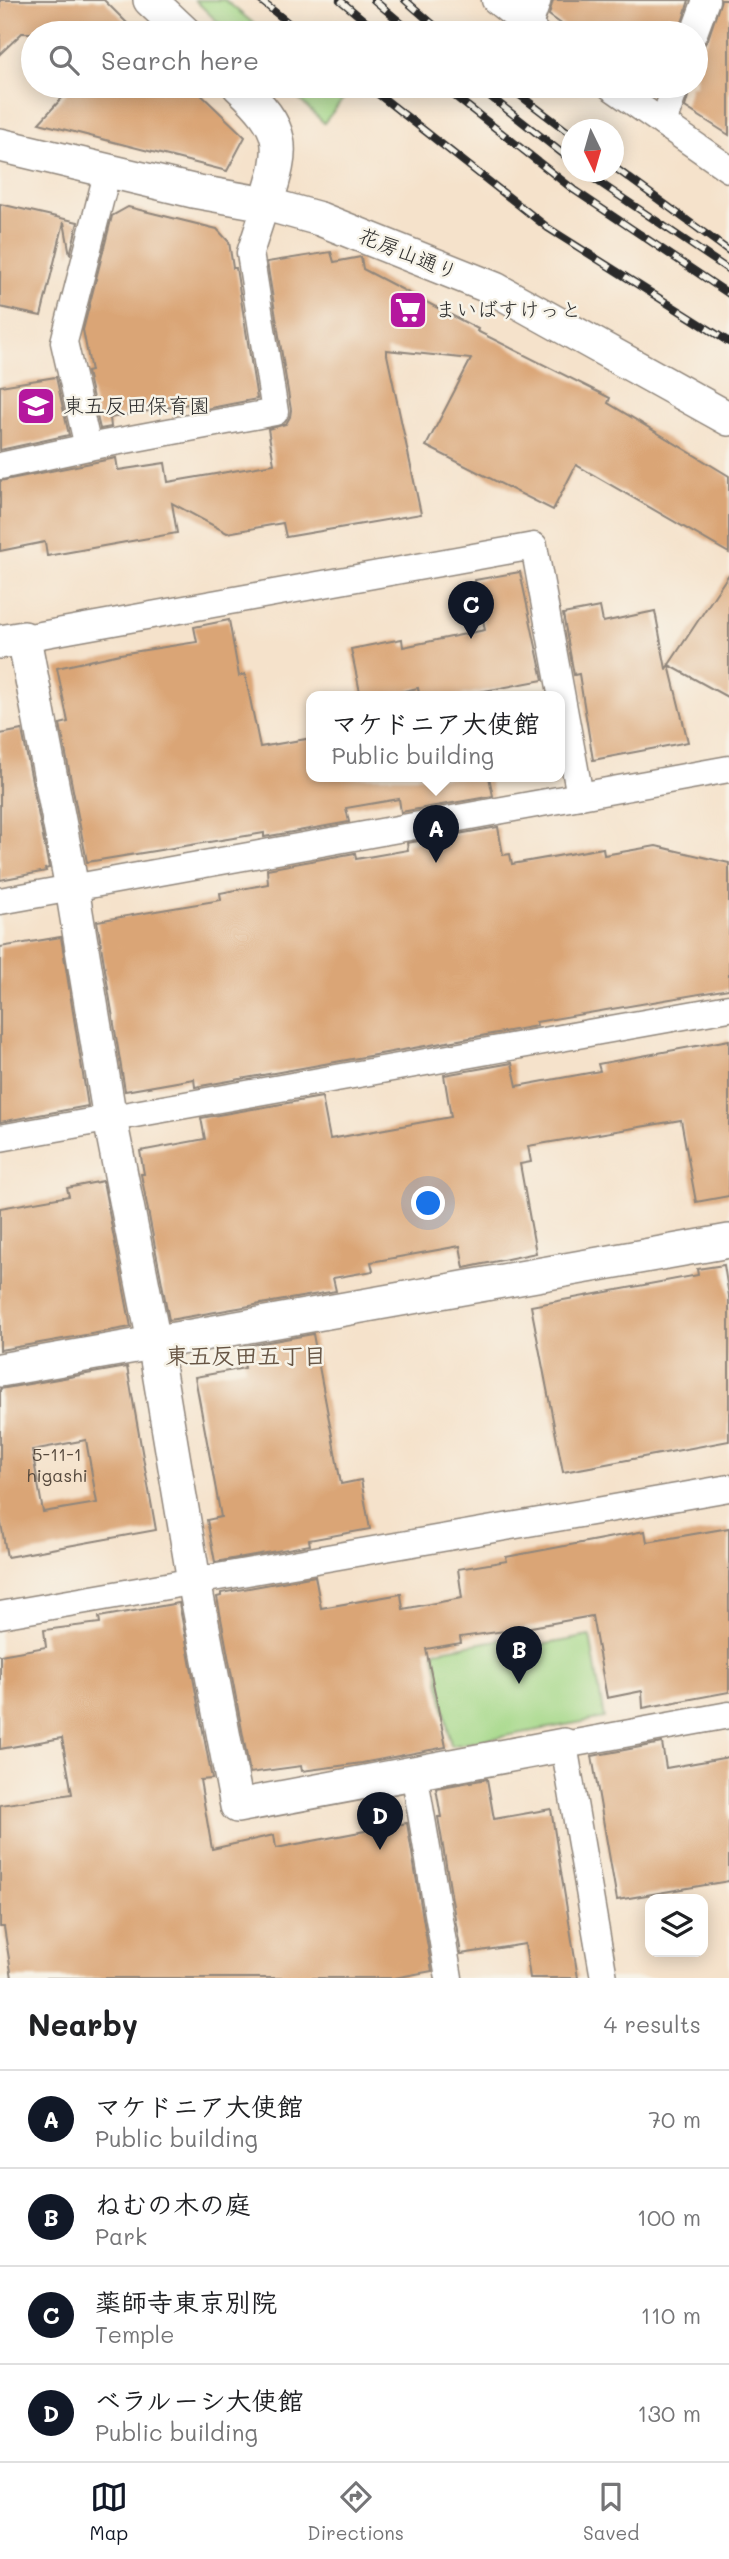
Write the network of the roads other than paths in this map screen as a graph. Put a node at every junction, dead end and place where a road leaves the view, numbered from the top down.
1 (150, 0) edge
2 (495, 0) edge
3 (706, 0) edge
4 (531, 20) edge
5 (172, 21) edge
6 (699, 21) edge
7 (252, 98) edge
8 (628, 98) edge
9 (672, 98) edge
10 (663, 122) junction
11 (0, 145) edge
12 (729, 169) edge
13 (108, 170) junction
14 (266, 204) junction
15 (729, 419) edge
16 (88, 447) junction
17 (0, 466) edge
18 (12, 640) edge
19 (561, 691) edge
20 (565, 714) edge
21 (729, 769) edge
22 (580, 796) junction
23 (72, 888) junction
24 (0, 901) edge
25 (729, 1008) edge
26 (110, 1119) junction
27 (0, 1138) edge
28 (729, 1241) edge
29 (154, 1342) junction
30 (0, 1370) edge
31 (729, 1488) edge
32 (194, 1581) junction
33 (0, 1615) edge
34 (729, 1715) edge
35 (564, 1745) junction
36 (414, 1772) junction
37 (449, 1978) edge
38 (604, 1978) edge

1 - 5 street
2 - 4 street
3 - 6 street
7 - 14 street
8 - 10 street
9 - 10 street
10 - 12 street
11 - 13 street, 花房山通り
13 - 14 street, 花房山通り
13 - 16 street
14 - 15 street, 花房山通り
14 - 16 street
16 - 17 street
18 - 19 street
18 - 23 street
20 - 22 street
21 - 22 street
22 - 23 street
23 - 24 street
23 - 26 street
25 - 26 street
26 - 27 street
26 - 29 street
28 - 29 street
29 - 30 street
29 - 32 street
31 - 32 street
32 - 33 street
32 - 36 street
34 - 35 street
35 - 36 street
35 - 38 street
36 - 37 street

